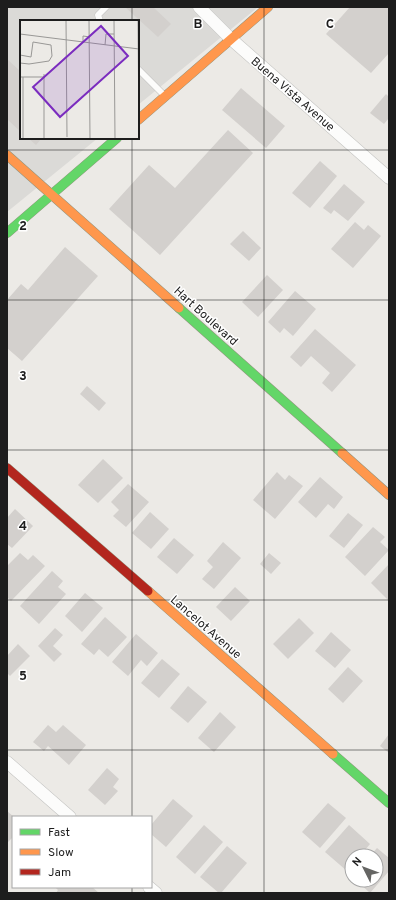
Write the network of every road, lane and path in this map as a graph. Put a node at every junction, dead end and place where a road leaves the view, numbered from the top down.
1 (106, 7) edge
2 (199, 7) edge
3 (268, 7) edge
4 (100, 20) edge
5 (231, 39) junction
6 (139, 70) edge
7 (165, 96) junction
8 (139, 119) edge
9 (117, 139) edge
10 (7, 155) edge
11 (389, 178) edge
12 (51, 195) junction
13 (7, 233) edge
14 (7, 468) edge
15 (389, 495) edge
16 (7, 762) edge
17 (389, 803) edge
18 (69, 816) edge

1 - 4 lane
2 - 5 street, Buena Vista Avenue
3 - 5 street
5 - 7 street
5 - 11 street, Buena Vista Avenue
6 - 7 lane
7 - 8 street
9 - 12 street
10 - 12 street, Hart Boulevard
12 - 13 street
12 - 15 street, Hart Boulevard
14 - 17 street, Lancelot Avenue
16 - 18 street

